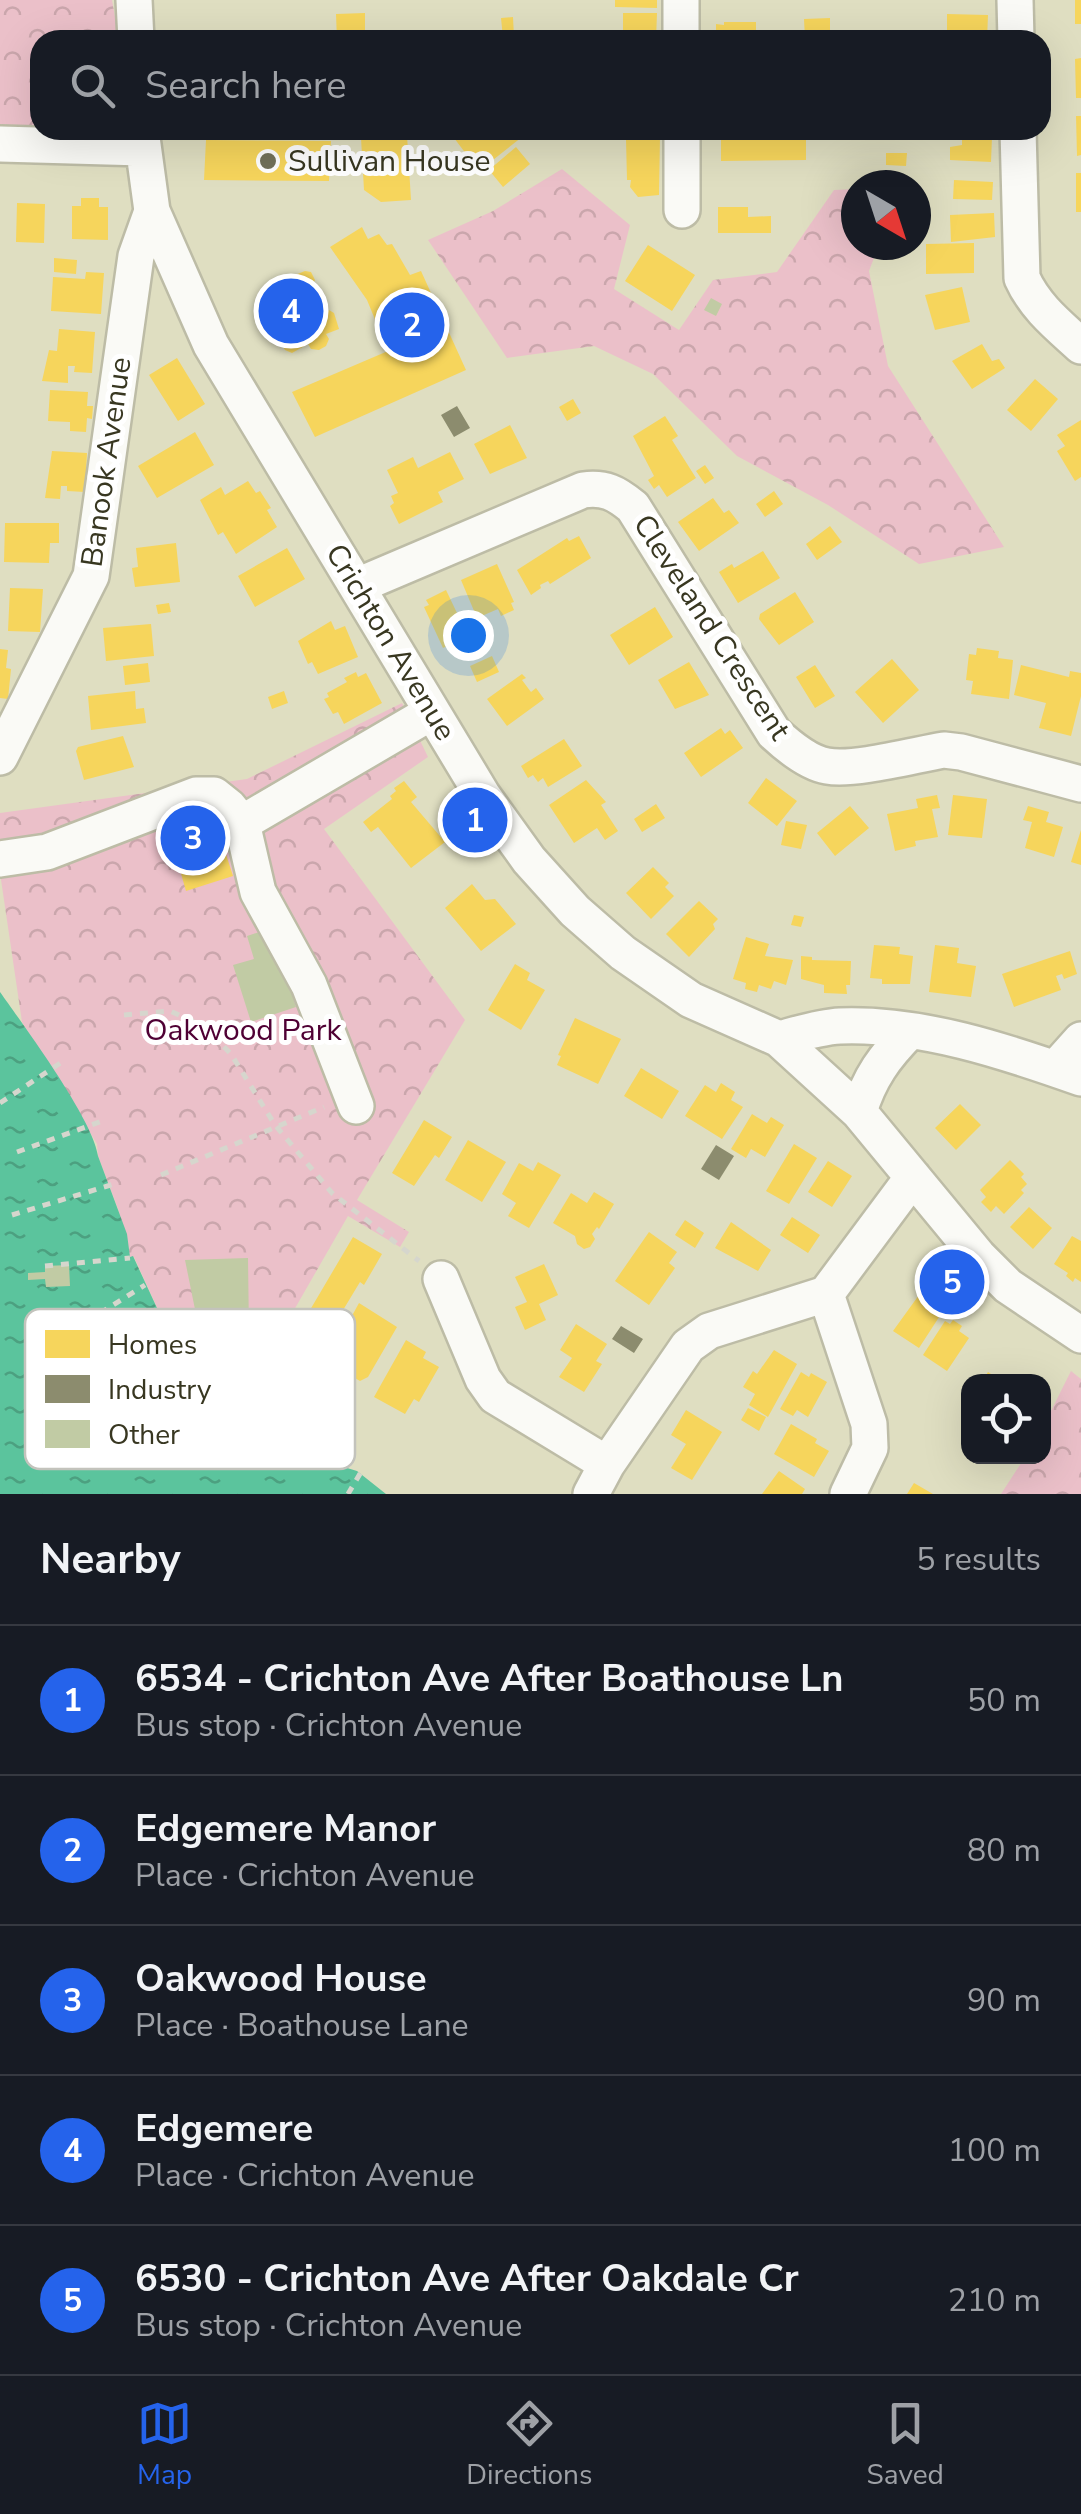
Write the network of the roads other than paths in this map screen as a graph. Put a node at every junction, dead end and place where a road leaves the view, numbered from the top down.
1 (134, 0) edge
2 (681, 0) edge
3 (1015, 0) edge
4 (136, 30) edge
5 (681, 30) edge
6 (1016, 30) edge
7 (114, 140) edge
8 (142, 140) edge
9 (682, 140) edge
10 (1018, 140) edge
11 (0, 144) edge
12 (682, 210) dead end
13 (152, 211) junction
14 (1081, 346) edge
15 (358, 586) junction
16 (432, 712) junction
17 (0, 756) edge
18 (1081, 784) edge
19 (242, 823) junction
20 (0, 858) edge
21 (910, 1030) junction
22 (779, 1039) junction
23 (1081, 1040) edge
24 (1068, 1074) edge
25 (354, 1101) road end
26 (859, 1112) junction
27 (913, 1177) junction
28 (441, 1279) road end
29 (826, 1294) junction
30 (1081, 1335) edge
31 (599, 1479) edge
32 (848, 1494) edge

1 - 4 street
2 - 5 street
3 - 6 street
7 - 11 street
8 - 13 street, Crichton Avenue
9 - 12 street
10 - 14 street
13 - 15 street, Crichton Avenue
13 - 17 street, Banook Avenue
15 - 16 street, Crichton Avenue
15 - 18 street, Cleveland Crescent
16 - 19 street
16 - 22 street, Crichton Avenue
19 - 20 street
19 - 25 street
21 - 22 street
21 - 24 street
21 - 26 street
22 - 26 street, Crichton Avenue
23 - 24 street
26 - 27 street, Crichton Avenue
27 - 29 street
27 - 30 street, Crichton Avenue
28 - 31 street
29 - 31 street
29 - 32 street

